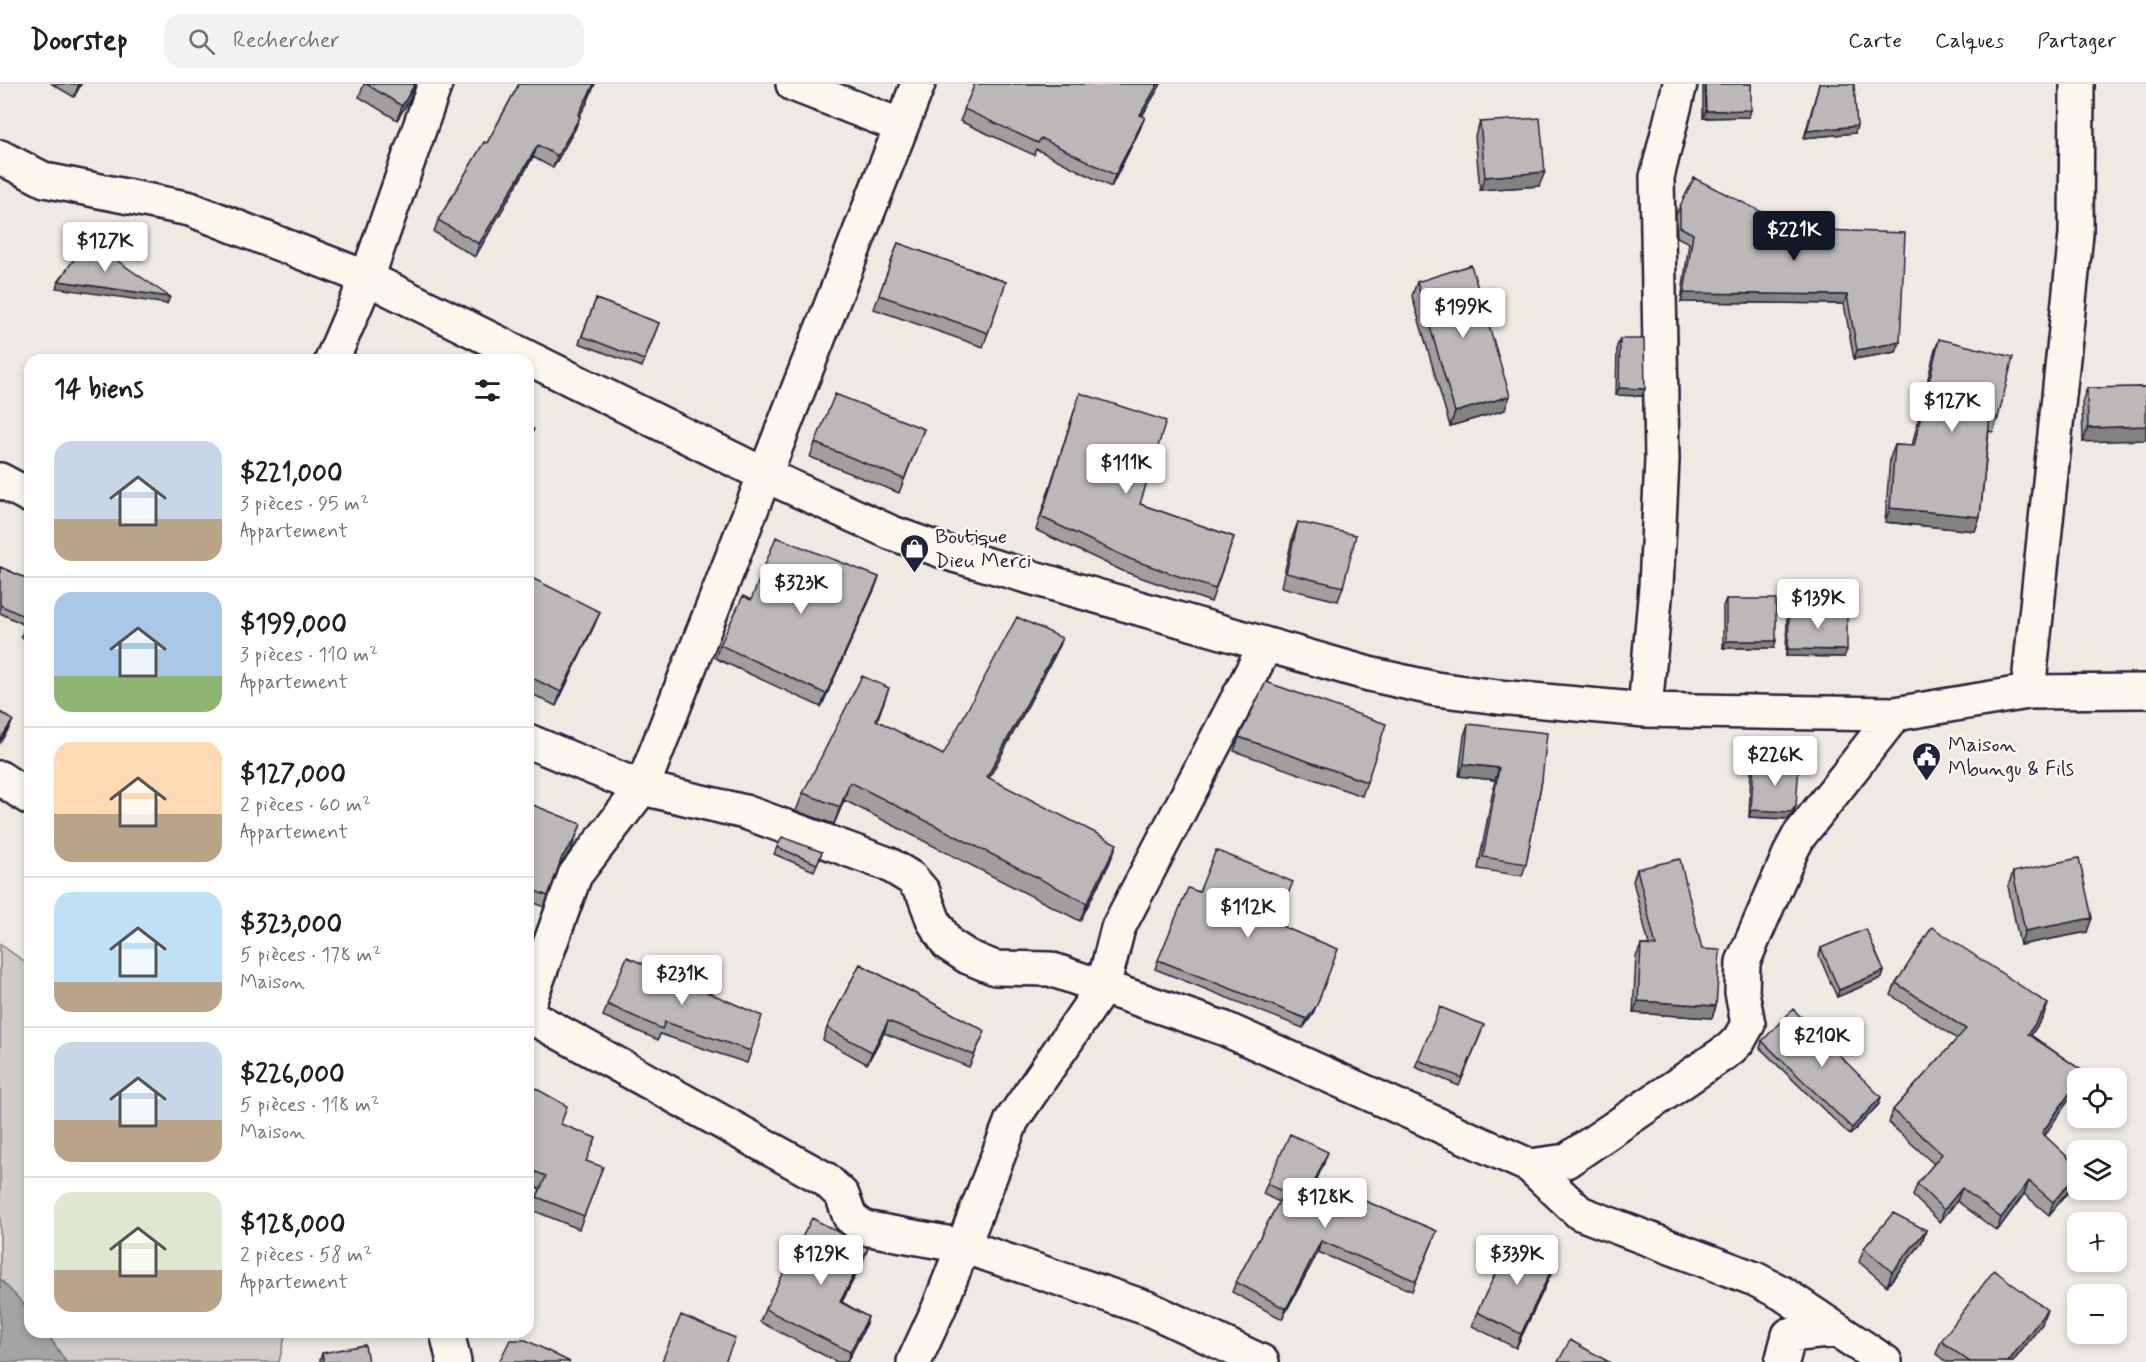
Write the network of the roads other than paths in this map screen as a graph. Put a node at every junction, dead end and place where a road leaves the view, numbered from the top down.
1 (435, 84) edge
2 (793, 84) edge
3 (918, 84) edge
4 (1680, 84) edge
5 (2078, 84) edge
6 (901, 126) junction
7 (0, 156) edge
8 (367, 278) junction
9 (335, 354) edge
10 (521, 354) edge
11 (534, 361) edge
12 (765, 475) junction
13 (0, 480) edge
14 (24, 493) edge
15 (1266, 645) junction
16 (2146, 691) edge
17 (2028, 692) junction
18 (1645, 710) junction
19 (1895, 714) junction
20 (534, 743) edge
21 (0, 778) edge
22 (642, 788) junction
23 (24, 794) edge
24 (1103, 987) junction
25 (534, 988) edge
26 (534, 1018) edge
27 (1530, 1166) junction
28 (963, 1246) junction
29 (1837, 1329) junction
30 (448, 1338) edge
31 (454, 1362) edge
32 (914, 1362) edge
33 (1262, 1362) edge
34 (1782, 1362) edge
35 (1885, 1362) edge

1 - 8 street
2 - 6 street
3 - 6 street
4 - 18 street
5 - 17 street
6 - 12 street
7 - 8 street
8 - 9 street
8 - 10 street
11 - 12 street
12 - 15 street
12 - 22 street
13 - 14 street
15 - 18 street
15 - 24 street
16 - 17 street
17 - 19 street
18 - 19 street
19 - 27 street
20 - 22 street
21 - 23 street
22 - 24 street
22 - 25 street
24 - 27 street
24 - 28 street
26 - 28 street
27 - 29 street
28 - 32 street
28 - 33 street
29 - 34 street
29 - 35 street
30 - 31 street

